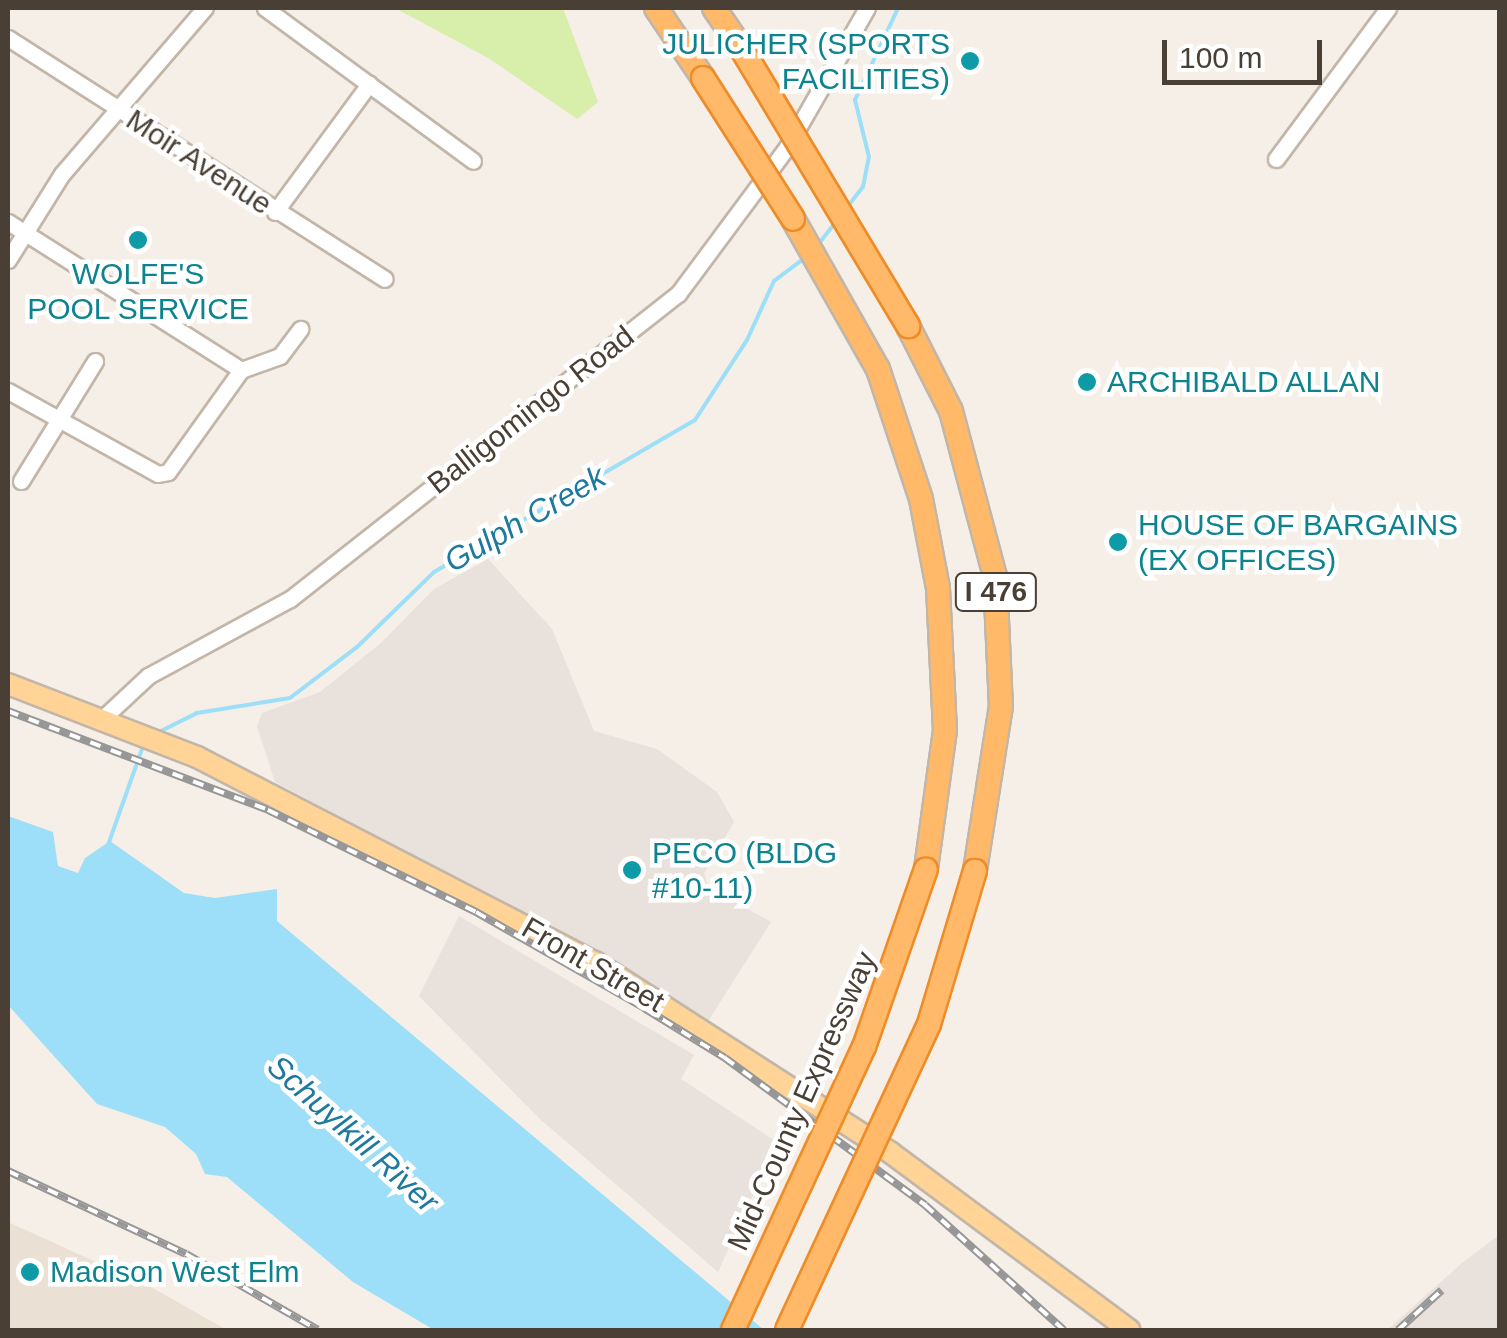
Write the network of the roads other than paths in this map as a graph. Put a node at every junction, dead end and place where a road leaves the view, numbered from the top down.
1 (204, 8) edge
2 (266, 8) edge
3 (656, 8) edge
4 (717, 8) edge
5 (866, 8) edge
6 (1388, 8) edge
7 (12, 39) edge
8 (369, 84) junction
9 (116, 108) junction
10 (1276, 159) dead end
11 (473, 161) dead end
12 (275, 212) junction
13 (8, 222) edge
14 (25, 233) junction
15 (8, 260) edge
16 (384, 279) dead end
17 (300, 329) dead end
18 (95, 361) dead end
19 (241, 370) junction
20 (8, 391) edge
21 (57, 420) junction
22 (22, 481) dead end
23 (8, 684) edge
24 (103, 718) junction
25 (733, 1330) edge
26 (787, 1330) edge
27 (1129, 1330) edge

1 - 9 street
2 - 8 street
3 - 25 highway, Mid-County Expressway / I 476, bridge
4 - 26 highway, I 476, bridge
5 - 24 street, Balligomingo Road
6 - 10 street
7 - 9 street, Moir Avenue
8 - 11 street
8 - 12 street
9 - 12 street, Moir Avenue
9 - 14 street
12 - 16 street, Moir Avenue
13 - 14 street
14 - 15 street
14 - 19 street
17 - 19 street
18 - 21 street
19 - 21 street
20 - 21 street
21 - 22 street
23 - 24 main road, Front Street
24 - 27 main road, Front Street

